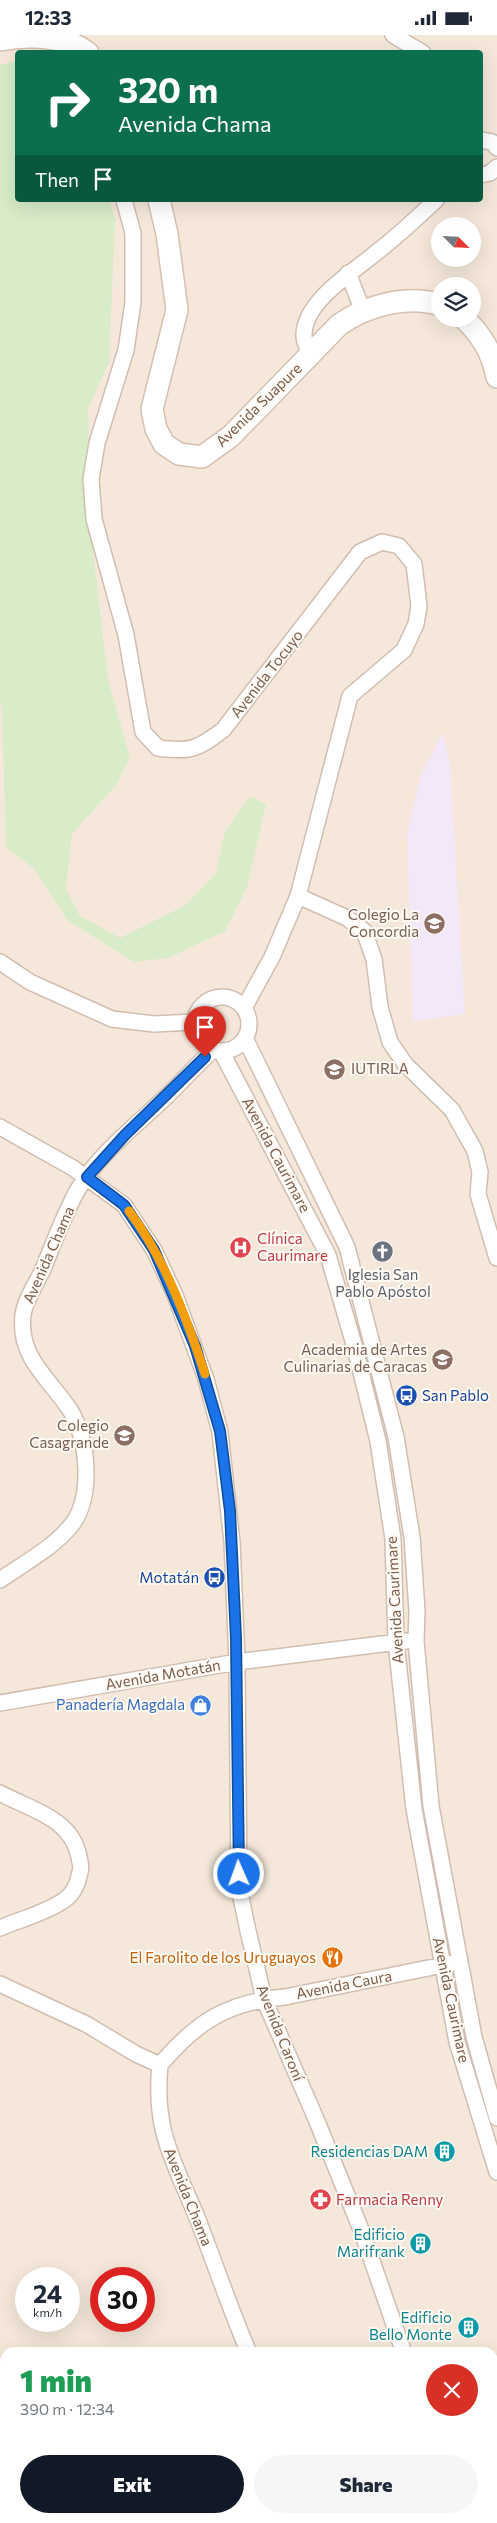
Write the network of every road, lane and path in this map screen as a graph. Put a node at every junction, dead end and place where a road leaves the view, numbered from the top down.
1 (393, 35) edge
2 (0, 40) edge
3 (85, 50) edge
4 (418, 50) edge
5 (497, 167) edge
6 (483, 174) edge
7 (125, 202) edge
8 (159, 202) edge
9 (434, 202) edge
10 (348, 273) junction
11 (431, 302) edge
12 (363, 311) junction
13 (474, 327) edge
14 (310, 354) junction
15 (497, 377) edge
16 (298, 896) junction
17 (0, 961) edge
18 (244, 1008) junction
19 (194, 1022) junction
20 (244, 1038) junction
21 (217, 1051) junction
22 (0, 1127) edge
23 (87, 1177) junction
24 (497, 1257) edge
25 (0, 1580) edge
26 (396, 1641) junction
27 (416, 1641) junction
28 (237, 1662) junction
29 (0, 1703) edge
30 (0, 1793) edge
31 (0, 1928) edge
32 (460, 1962) junction
33 (443, 1965) junction
34 (0, 1984) edge
35 (264, 1999) junction
36 (160, 2065) junction
37 (497, 2118) edge
38 (497, 2172) edge
39 (247, 2347) edge
40 (402, 2347) edge

1 - 4 street
2 - 3 street
5 - 6 street
7 - 16 street, Avenida Tocuyo
8 - 14 street, Avenida Suapure
9 - 10 street
10 - 12 street
10 - 14 street
11 - 12 street, Avenida Suapure
12 - 14 street, Avenida Suapure
13 - 15 street
16 - 18 street, Avenida Tocuyo
16 - 24 street
17 - 19 street
18 - 19 street
18 - 20 street
19 - 21 street
20 - 21 street
20 - 27 street, Avenida Caurimare
21 - 23 street, Avenida Chama
21 - 26 street, Avenida Caurimare
22 - 23 street, Avenida Caroní
23 - 25 street, Avenida Chama
23 - 28 street, Avenida Caroní
26 - 27 street, Avenida Motatán
26 - 28 street, Avenida Motatán
26 - 33 street, Avenida Caurimare
27 - 32 street, Avenida Caurimare
28 - 29 street, Avenida Motatán
28 - 35 street, Avenida Caroní
30 - 31 street
32 - 33 street, Avenida Caura
32 - 37 street, Avenida Caurimare
33 - 35 street, Avenida Caura
33 - 38 street, Avenida Caurimare
34 - 36 street
35 - 36 street, Avenida Caura
35 - 40 street, Avenida Caroní
36 - 39 street, Avenida Chama

